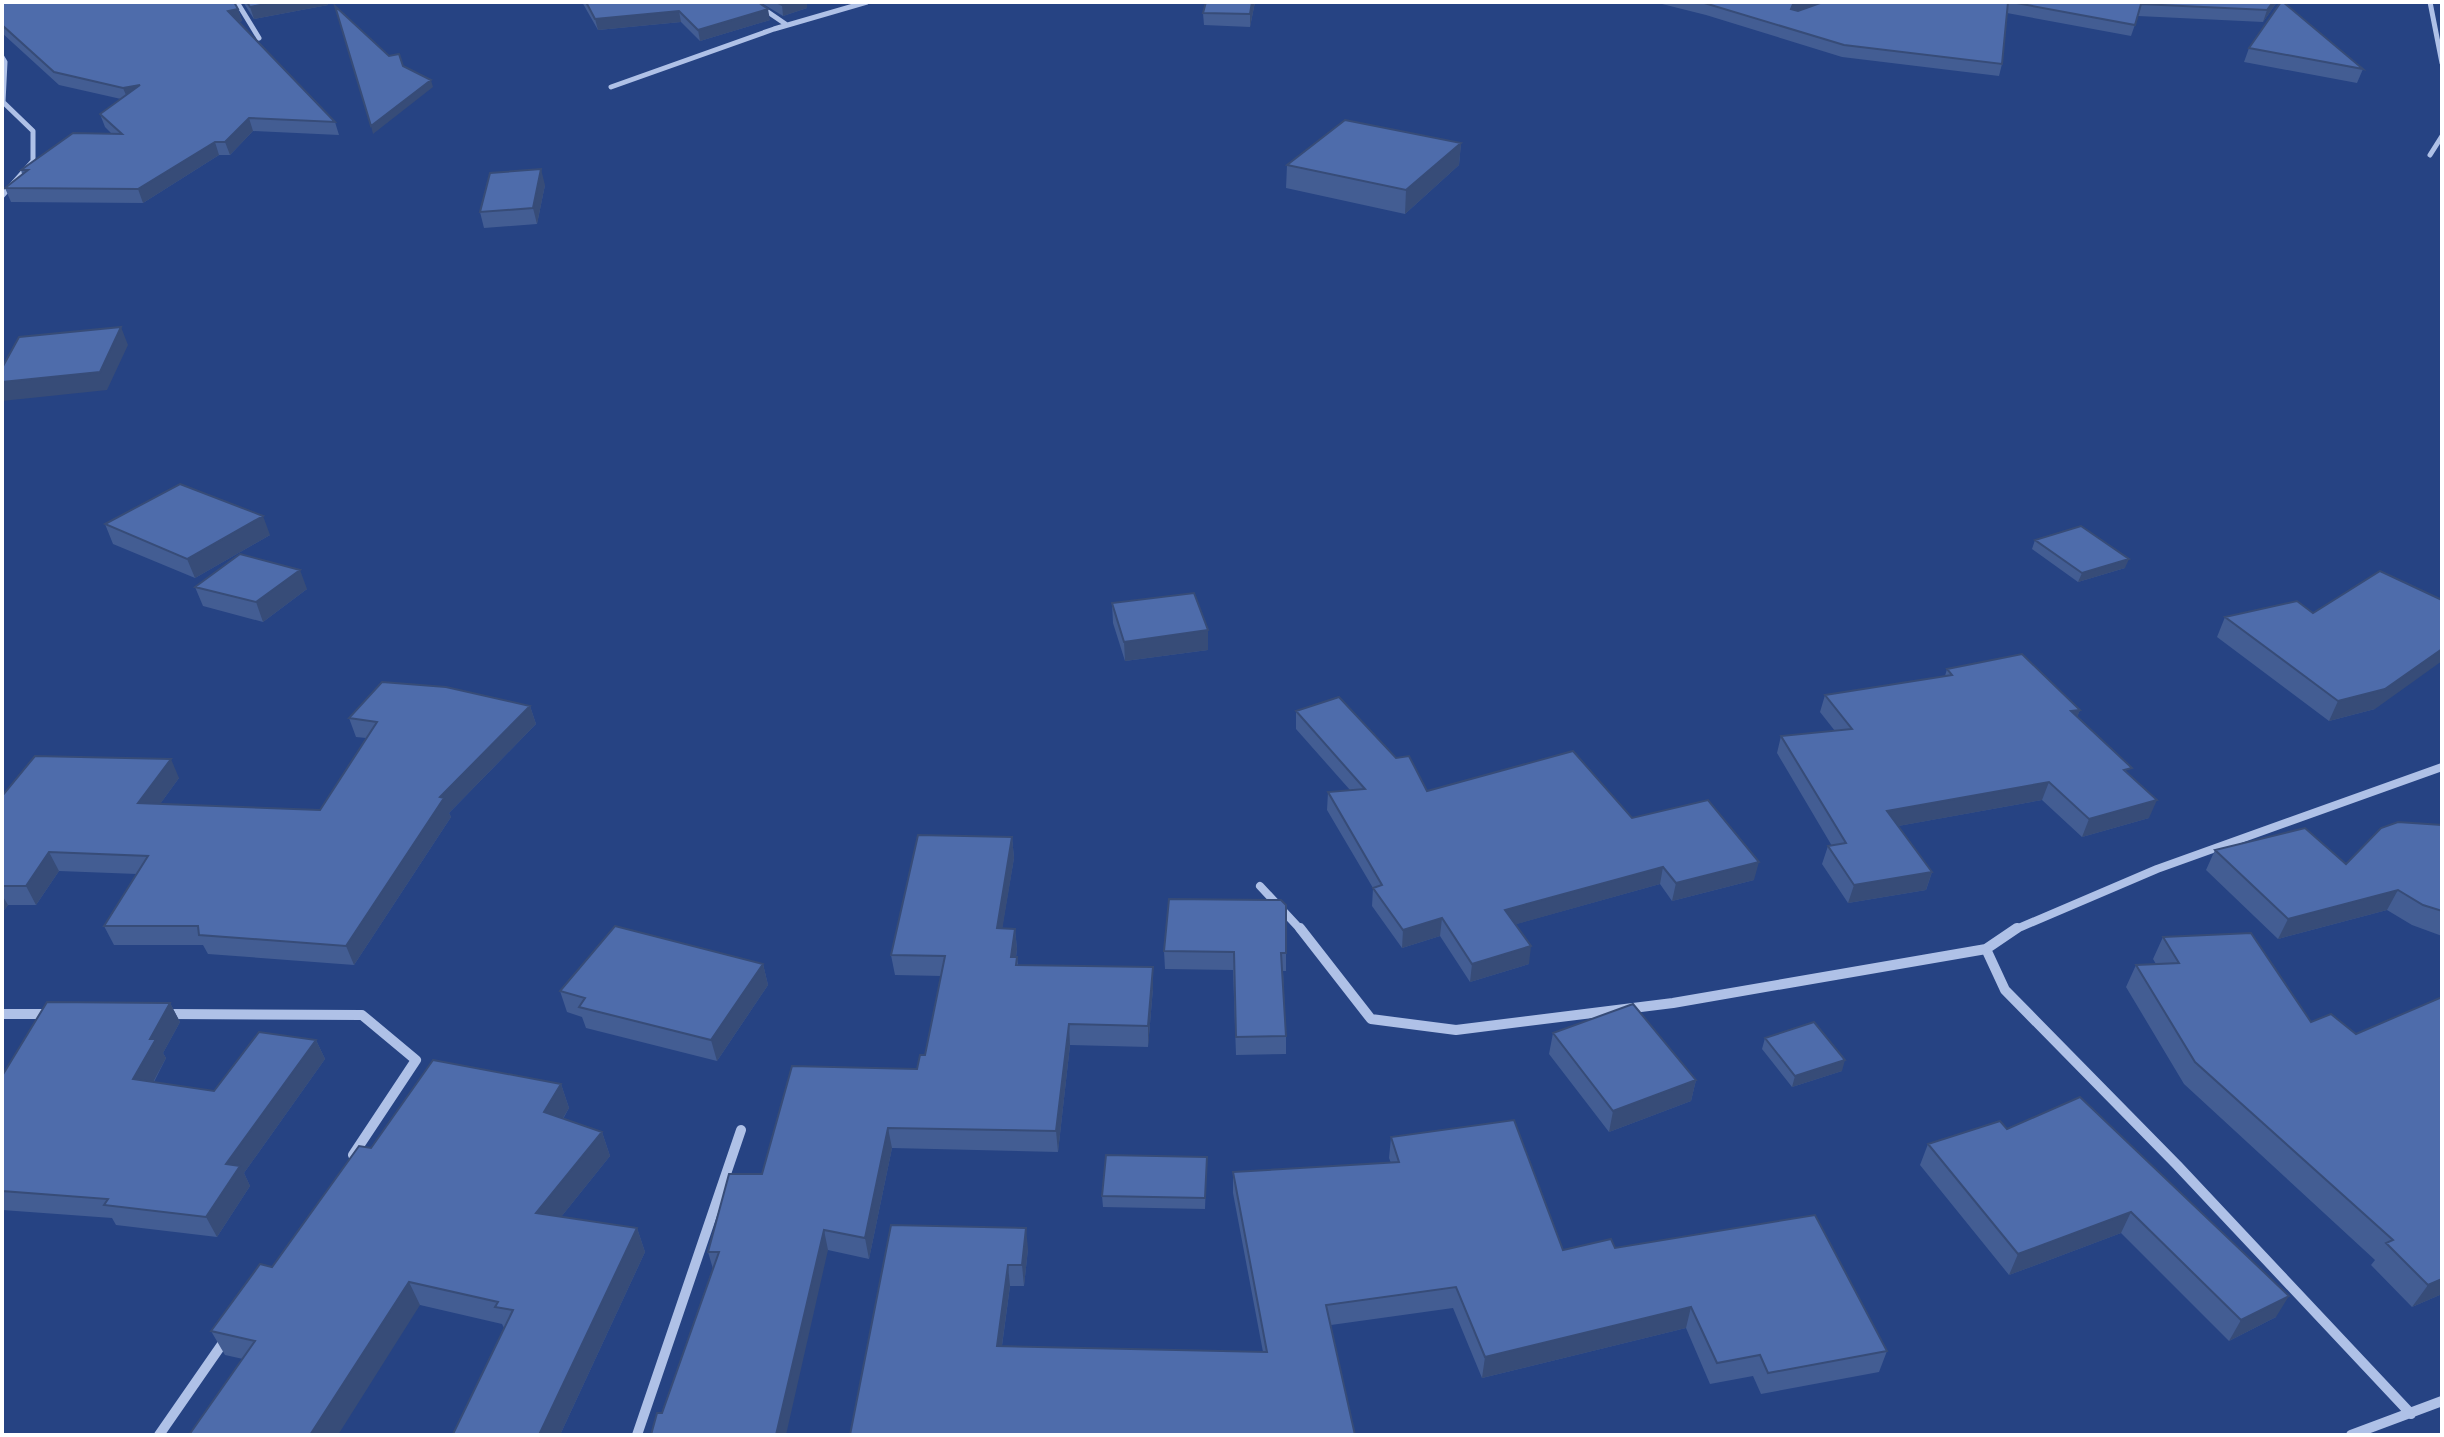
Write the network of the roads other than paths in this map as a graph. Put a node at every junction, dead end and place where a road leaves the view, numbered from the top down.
1 (237, 2) edge
2 (753, 2) edge
3 (867, 2) edge
4 (2430, 2) edge
5 (787, 25) junction
6 (259, 38) edge
7 (2, 57) edge
8 (2442, 63) edge
9 (611, 87) dead end
10 (2442, 136) edge
11 (2430, 155) dead end
12 (2, 196) edge
13 (2442, 767) edge
14 (1260, 886) dead end
15 (1986, 949) junction
16 (2, 1014) edge
17 (65, 1014) edge
18 (158, 1014) edge
19 (741, 1130) dead end
20 (345, 1168) edge
21 (239, 1320) edge
22 (2442, 1401) edge
23 (2411, 1414) junction
24 (159, 1435) edge
25 (637, 1435) edge
26 (2351, 1435) edge

1 - 6 street
2 - 5 street
3 - 5 street
4 - 8 street
5 - 9 street
7 - 12 street
10 - 11 street
13 - 15 street
14 - 15 street
15 - 23 street
16 - 17 street
18 - 20 street
19 - 25 street
21 - 24 street
22 - 23 street
23 - 26 street

